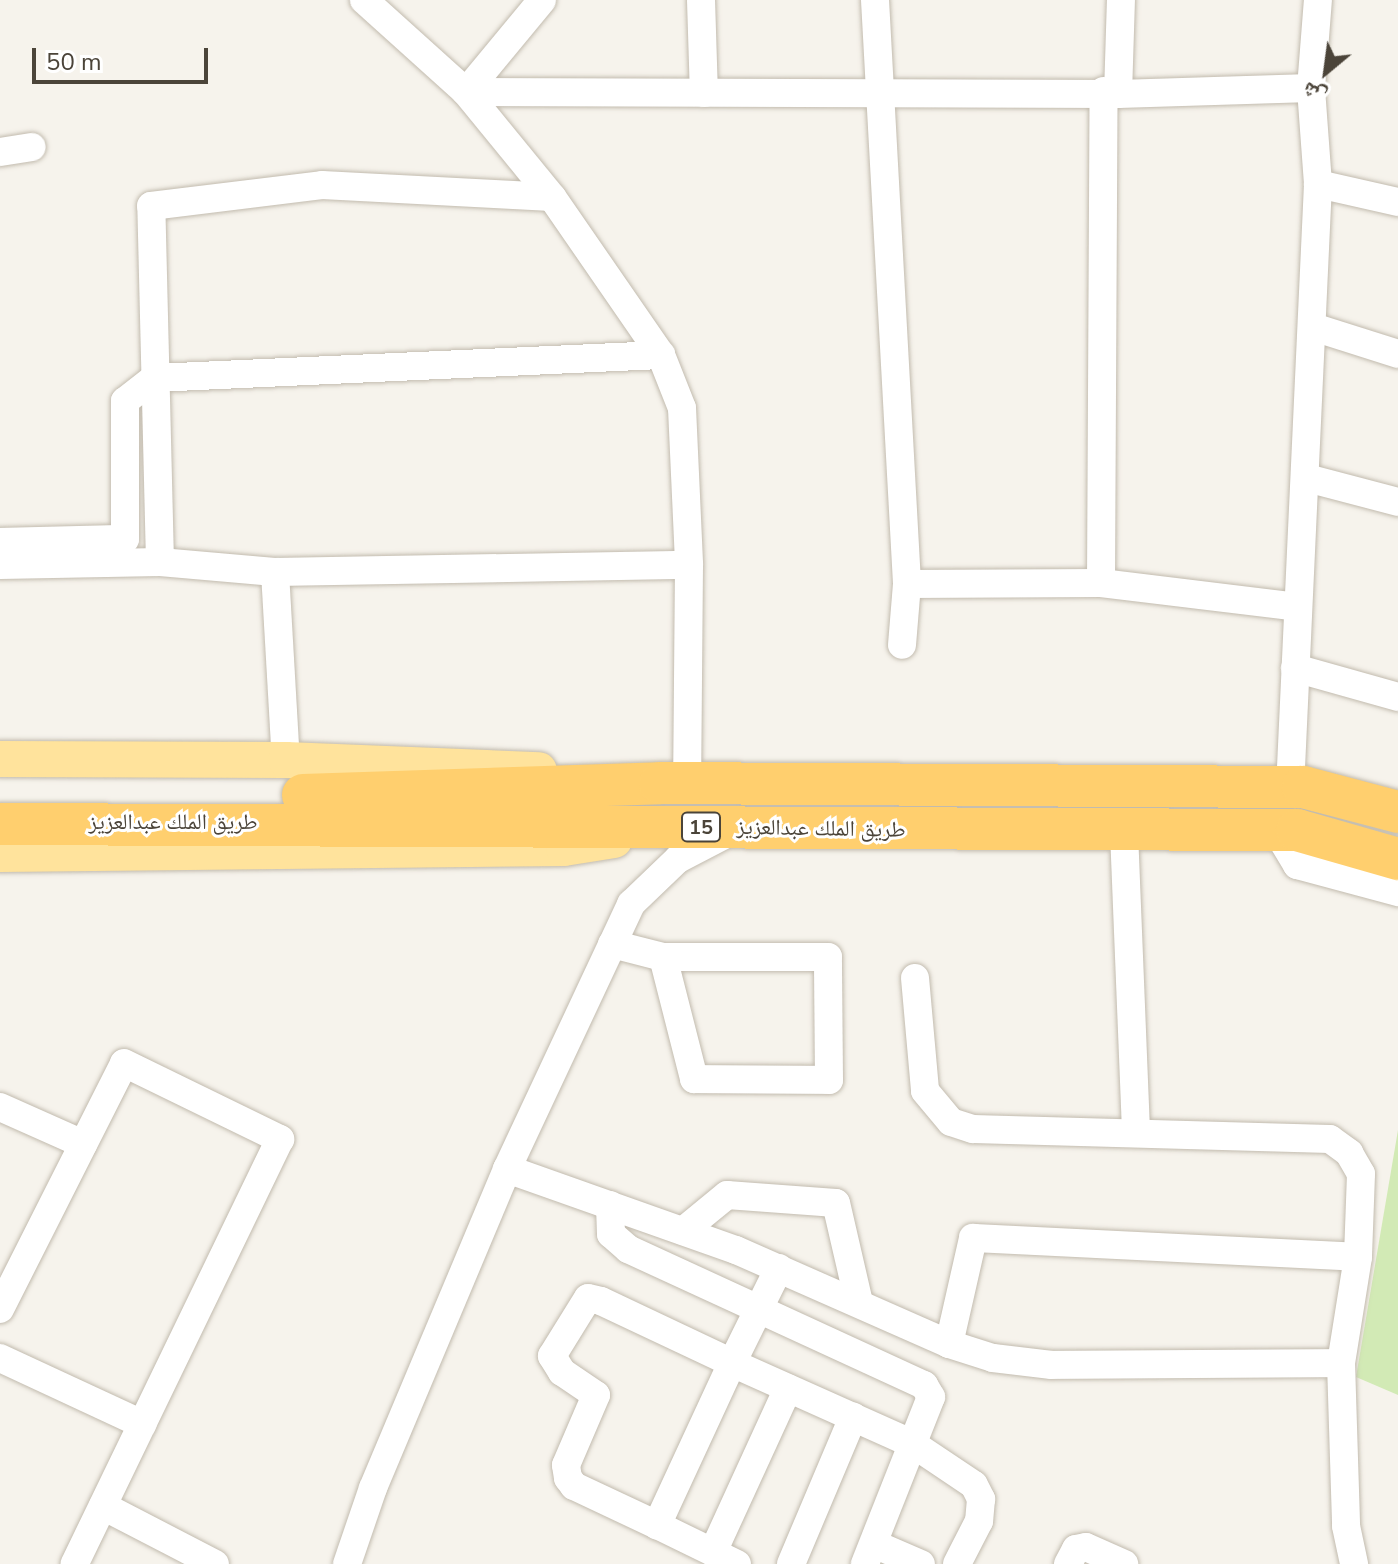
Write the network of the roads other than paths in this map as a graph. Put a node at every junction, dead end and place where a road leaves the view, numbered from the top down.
1 (364, 0) edge
2 (542, 0) edge
3 (701, 0) edge
4 (875, 0) edge
5 (1121, 0) edge
6 (1318, 0) edge
7 (1311, 88) junction
8 (466, 92) junction
9 (1111, 92) junction
10 (704, 93) junction
11 (877, 93) junction
12 (32, 147) dead end
13 (0, 152) edge
14 (1318, 184) junction
15 (552, 197) junction
16 (1398, 202) edge
17 (1313, 327) junction
18 (1398, 354) edge
19 (661, 355) junction
20 (154, 378) junction
21 (1307, 478) junction
22 (1398, 502) edge
23 (0, 542) edge
24 (160, 562) junction
25 (0, 565) edge
26 (689, 565) junction
27 (275, 572) junction
28 (1101, 583) junction
29 (907, 584) junction
30 (1298, 607) junction
31 (902, 645) dead end
32 (1295, 668) junction
33 (1398, 697) edge
34 (0, 759) edge
35 (286, 760) junction
36 (674, 783) junction
37 (1290, 789) junction
38 (0, 797) edge
39 (1398, 812) edge
40 (0, 824) edge
41 (685, 827) junction
42 (737, 828) junction
43 (1276, 830) junction
44 (1124, 832) junction
45 (37, 853) junction
46 (0, 854) edge
47 (1398, 859) edge
48 (0, 861) edge
49 (1398, 892) edge
50 (612, 944) junction
51 (663, 957) junction
52 (915, 978) dead end
53 (0, 1107) edge
54 (1136, 1131) junction
55 (83, 1144) junction
56 (507, 1169) junction
57 (610, 1205) junction
58 (683, 1231) junction
59 (1358, 1257) junction
60 (779, 1268) junction
61 (859, 1303) junction
62 (0, 1309) edge
63 (759, 1309) junction
64 (949, 1344) junction
65 (0, 1358) edge
66 (732, 1363) junction
67 (1341, 1363) junction
68 (788, 1388) junction
69 (853, 1417) junction
70 (142, 1424) junction
71 (913, 1444) junction
72 (103, 1506) junction
73 (657, 1525) junction
74 (869, 1554) edge
75 (725, 1558) edge
76 (75, 1564) edge
77 (215, 1564) edge
78 (347, 1564) edge
79 (791, 1564) edge
80 (921, 1564) edge
81 (957, 1564) edge
82 (1068, 1564) edge
83 (1124, 1564) edge
84 (1354, 1564) edge

1 - 8 street
2 - 8 street
3 - 10 street
4 - 11 street
5 - 9 street
6 - 7 street
7 - 9 street
7 - 14 street
8 - 10 street
8 - 15 street
9 - 11 street
9 - 28 street
10 - 11 street
11 - 29 street
12 - 13 street
14 - 16 street
14 - 17 street
15 - 19 street
15 - 20 street
17 - 18 street
17 - 21 street
19 - 20 street
19 - 26 street
20 - 23 street
20 - 24 street
21 - 22 street
21 - 30 street
24 - 25 street
24 - 27 street
26 - 27 street
26 - 36 street
27 - 35 street
28 - 29 street
28 - 30 street
29 - 31 street
30 - 32 street
32 - 33 street
32 - 37 street
34 - 35 main road
35 - 36 main road
36 - 37 highway, طريق الملك عبدالعزيز / 15
36 - 38 highway, طريق الملك عبدالعزيز / 15
37 - 39 highway, طريق الملك عبدالعزيز / 15
40 - 41 highway, طريق الملك عبدالعزيز / 15
41 - 42 highway, طريق الملك عبدالعزيز / 15
41 - 45 main road
42 - 44 highway, طريق الملك عبدالعزيز / 15
42 - 50 street
43 - 44 highway, طريق الملك عبدالعزيز / 15
43 - 47 highway, طريق الملك عبدالعزيز / 15
43 - 49 street
44 - 54 street
45 - 46 main road
45 - 48 main road
50 - 51 street
50 - 56 street
51 - 51 street
52 - 54 street
53 - 55 street
54 - 59 street
55 - 62 street
55 - 70 street
56 - 57 street
56 - 78 street
57 - 58 street
57 - 63 street
58 - 60 street
58 - 61 street
59 - 64 street
59 - 67 street
60 - 61 street
60 - 63 street
61 - 64 street
63 - 66 street
63 - 71 street
64 - 67 street
65 - 70 street
66 - 68 street
66 - 73 street
66 - 73 street
67 - 84 street
68 - 69 street
68 - 75 street
69 - 71 street
69 - 79 street
70 - 72 street
71 - 74 street
71 - 81 street
72 - 76 street
72 - 77 street
73 - 75 street
74 - 80 street
82 - 83 street

